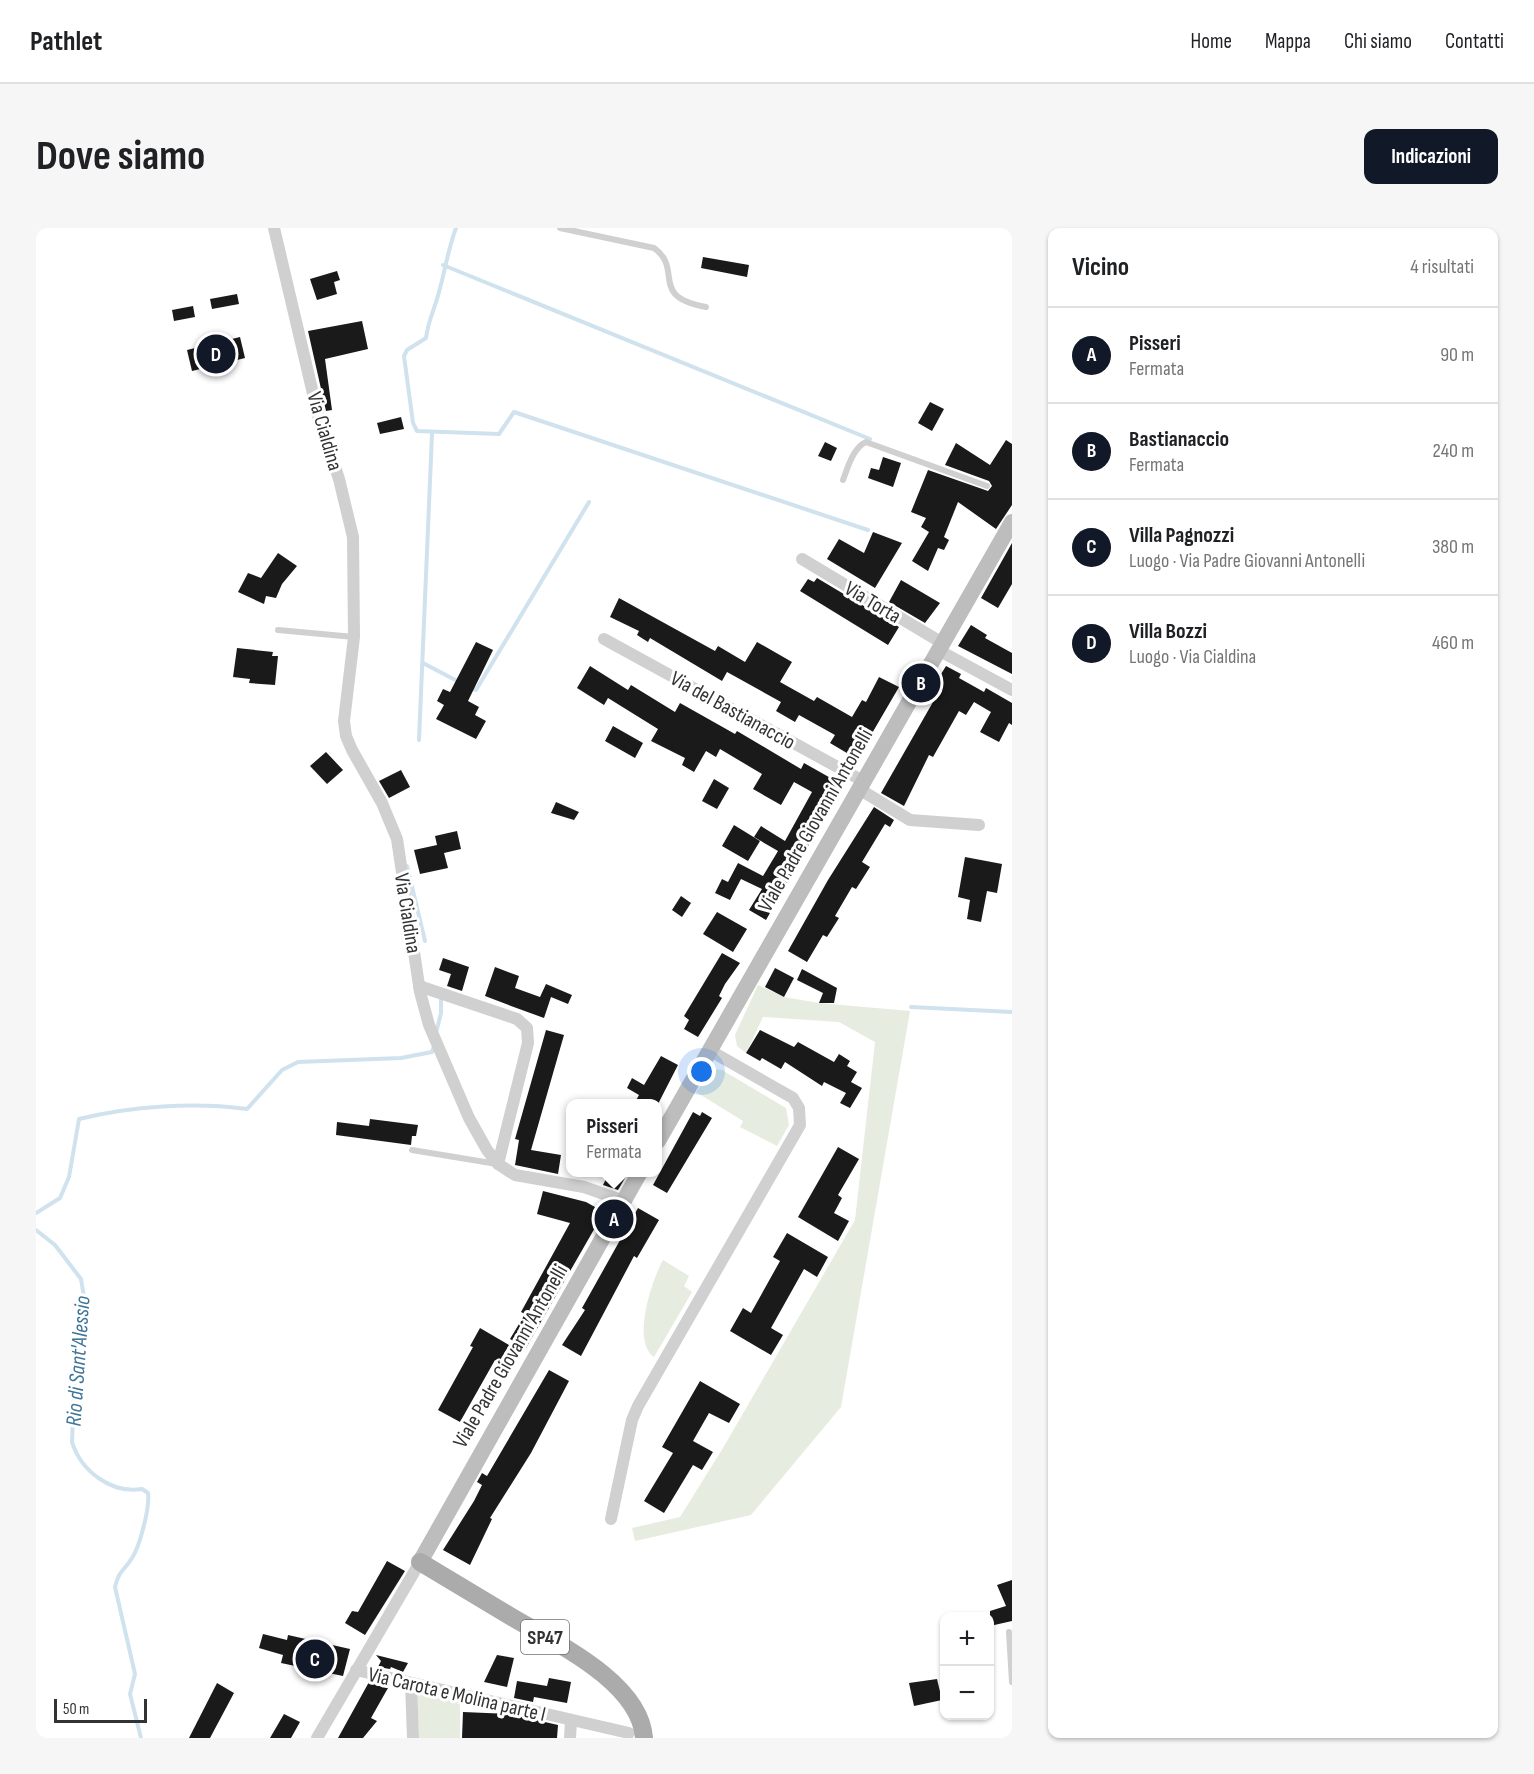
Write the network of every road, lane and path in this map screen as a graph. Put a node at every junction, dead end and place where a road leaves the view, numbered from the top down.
1 (274, 228) edge
2 (561, 228) edge
3 (706, 307) dead end
4 (843, 480) dead end
5 (987, 486) dead end
6 (1012, 522) edge
7 (802, 559) dead end
8 (278, 630) dead end
9 (354, 637) junction
10 (604, 639) dead end
11 (942, 648) junction
12 (1012, 690) edge
13 (861, 785) junction
14 (979, 825) dead end
15 (419, 986) junction
16 (709, 1050) junction
17 (662, 1132) edge
18 (412, 1150) dead end
19 (498, 1164) junction
20 (638, 1177) edge
21 (624, 1202) junction
22 (611, 1519) dead end
23 (420, 1562) junction
24 (1010, 1632) dead end
25 (356, 1670) junction
26 (1012, 1682) edge
27 (411, 1684) junction
28 (571, 1721) junction
29 (637, 1736) edge
30 (317, 1738) edge
31 (413, 1738) edge
32 (570, 1738) edge

1 - 9 street, Via Cialdina
2 - 3 lane
4 - 5 lane
6 - 11 main road, Viale Padre Giovanni Antonelli
7 - 11 street, Via Torta
8 - 9 lane
9 - 15 street, Via Cialdina
10 - 13 street, Via del Bastianaccio
11 - 12 street, Via Torta
11 - 13 main road, Viale Padre Giovanni Antonelli
13 - 14 street, Via del Bastianaccio
13 - 16 main road, Viale Padre Giovanni Antonelli
15 - 19 street, Via Cialdina
15 - 19 street
16 - 17 main road, Viale Padre Giovanni Antonelli
16 - 22 street
18 - 19 lane
19 - 21 street
20 - 21 main road, Viale Padre Giovanni Antonelli
21 - 23 main road, Viale Padre Giovanni Antonelli
23 - 25 street
23 - 29 main road, SP47
24 - 26 lane
25 - 27 street, Via Carota e Molina parte I
25 - 30 street
27 - 28 street, Via Carota e Molina parte I
27 - 31 street
28 - 29 street, Via Carota e Molina parte I
28 - 32 street

